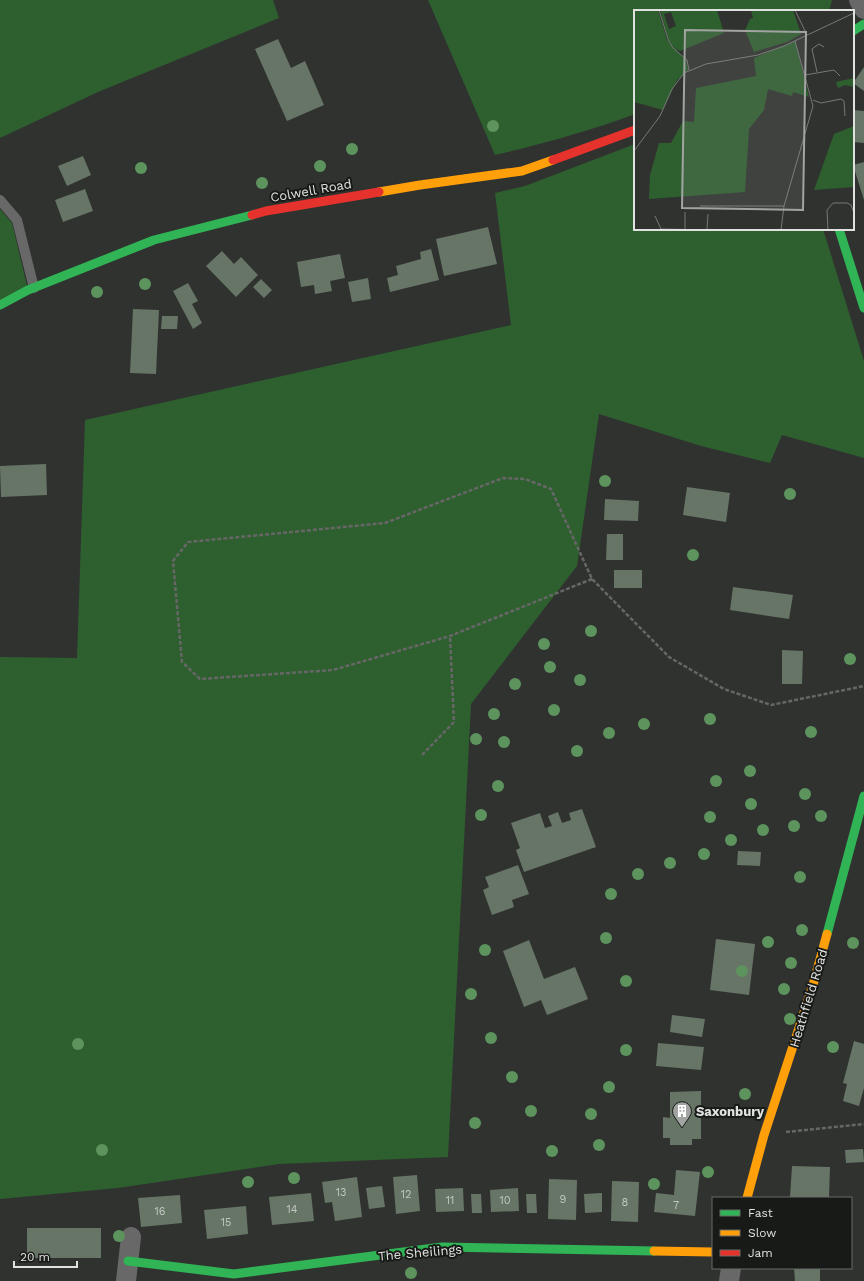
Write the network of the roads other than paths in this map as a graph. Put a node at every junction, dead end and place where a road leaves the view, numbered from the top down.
1 (859, 0) edge
2 (864, 9) edge
3 (864, 24) edge
4 (854, 30) edge
5 (634, 130) edge
6 (0, 200) edge
7 (838, 230) edge
8 (34, 288) junction
9 (0, 305) edge
10 (864, 308) edge
11 (864, 796) edge
12 (747, 1197) edge
13 (130, 1236) dead end
14 (712, 1252) edge
15 (128, 1262) junction
16 (731, 1269) edge
17 (126, 1281) edge
18 (729, 1281) edge

1 - 2 street
3 - 4 street
5 - 8 street, Colwell Road
6 - 8 lane
7 - 10 street
8 - 9 street, Colwell Road
11 - 12 street, Heathfield Road
13 - 15 street
14 - 15 street, The Sheilings
15 - 17 street
16 - 18 street

